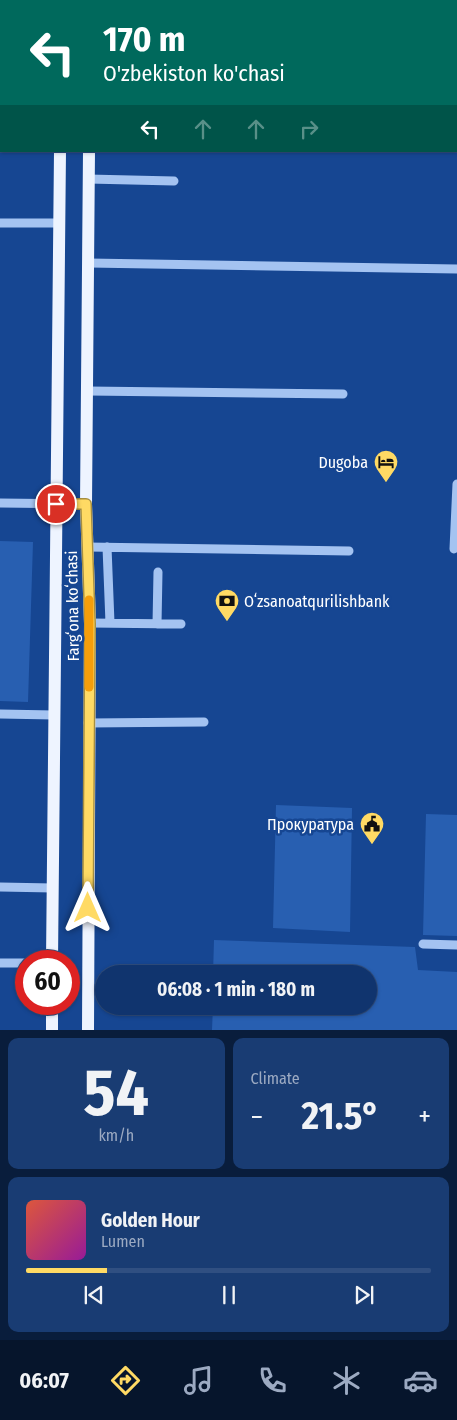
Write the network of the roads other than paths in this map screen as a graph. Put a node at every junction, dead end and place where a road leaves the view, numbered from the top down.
1 (60, 152) edge
2 (89, 152) edge
3 (88, 179) junction
4 (174, 181) dead end
5 (0, 223) edge
6 (58, 223) junction
7 (89, 263) junction
8 (457, 269) edge
9 (88, 390) junction
10 (343, 394) dead end
11 (457, 484) edge
12 (0, 503) edge
13 (56, 504) junction
14 (86, 504) junction
15 (87, 547) junction
16 (107, 548) junction
17 (454, 549) dead end
18 (349, 551) dead end
19 (158, 572) dead end
20 (90, 624) junction
21 (110, 624) junction
22 (157, 624) junction
23 (181, 624) dead end
24 (0, 714) edge
25 (54, 715) junction
26 (204, 722) dead end
27 (88, 723) junction
28 (0, 887) edge
29 (53, 888) junction
30 (423, 944) dead end
31 (457, 946) edge
32 (52, 950) edge
33 (0, 963) edge
34 (15, 963) edge
35 (52, 1015) edge
36 (52, 1030) edge
37 (88, 1030) edge

1 - 6 main road, Fargʻona koʻchasi
2 - 3 main road, Fargʻona koʻchasi
3 - 4 street
3 - 7 main road, Fargʻona koʻchasi
5 - 6 street
6 - 13 main road, Fargʻona koʻchasi
7 - 8 street
7 - 9 main road, Fargʻona koʻchasi
9 - 10 street
9 - 14 main road, Fargʻona koʻchasi
11 - 17 street
12 - 13 street
13 - 14 street
13 - 25 main road, Fargʻona koʻchasi
14 - 15 main road, Fargʻona koʻchasi
15 - 16 street
15 - 20 main road, Fargʻona koʻchasi
16 - 18 street
16 - 21 street
19 - 22 street
20 - 21 street
20 - 27 main road, Fargʻona koʻchasi
21 - 22 street
22 - 23 street
24 - 25 street
25 - 29 main road, Fargʻona koʻchasi
26 - 27 street
27 - 37 main road, Fargʻona koʻchasi
28 - 29 street
29 - 32 main road, Fargʻona koʻchasi
30 - 31 street
33 - 34 street
35 - 36 main road

